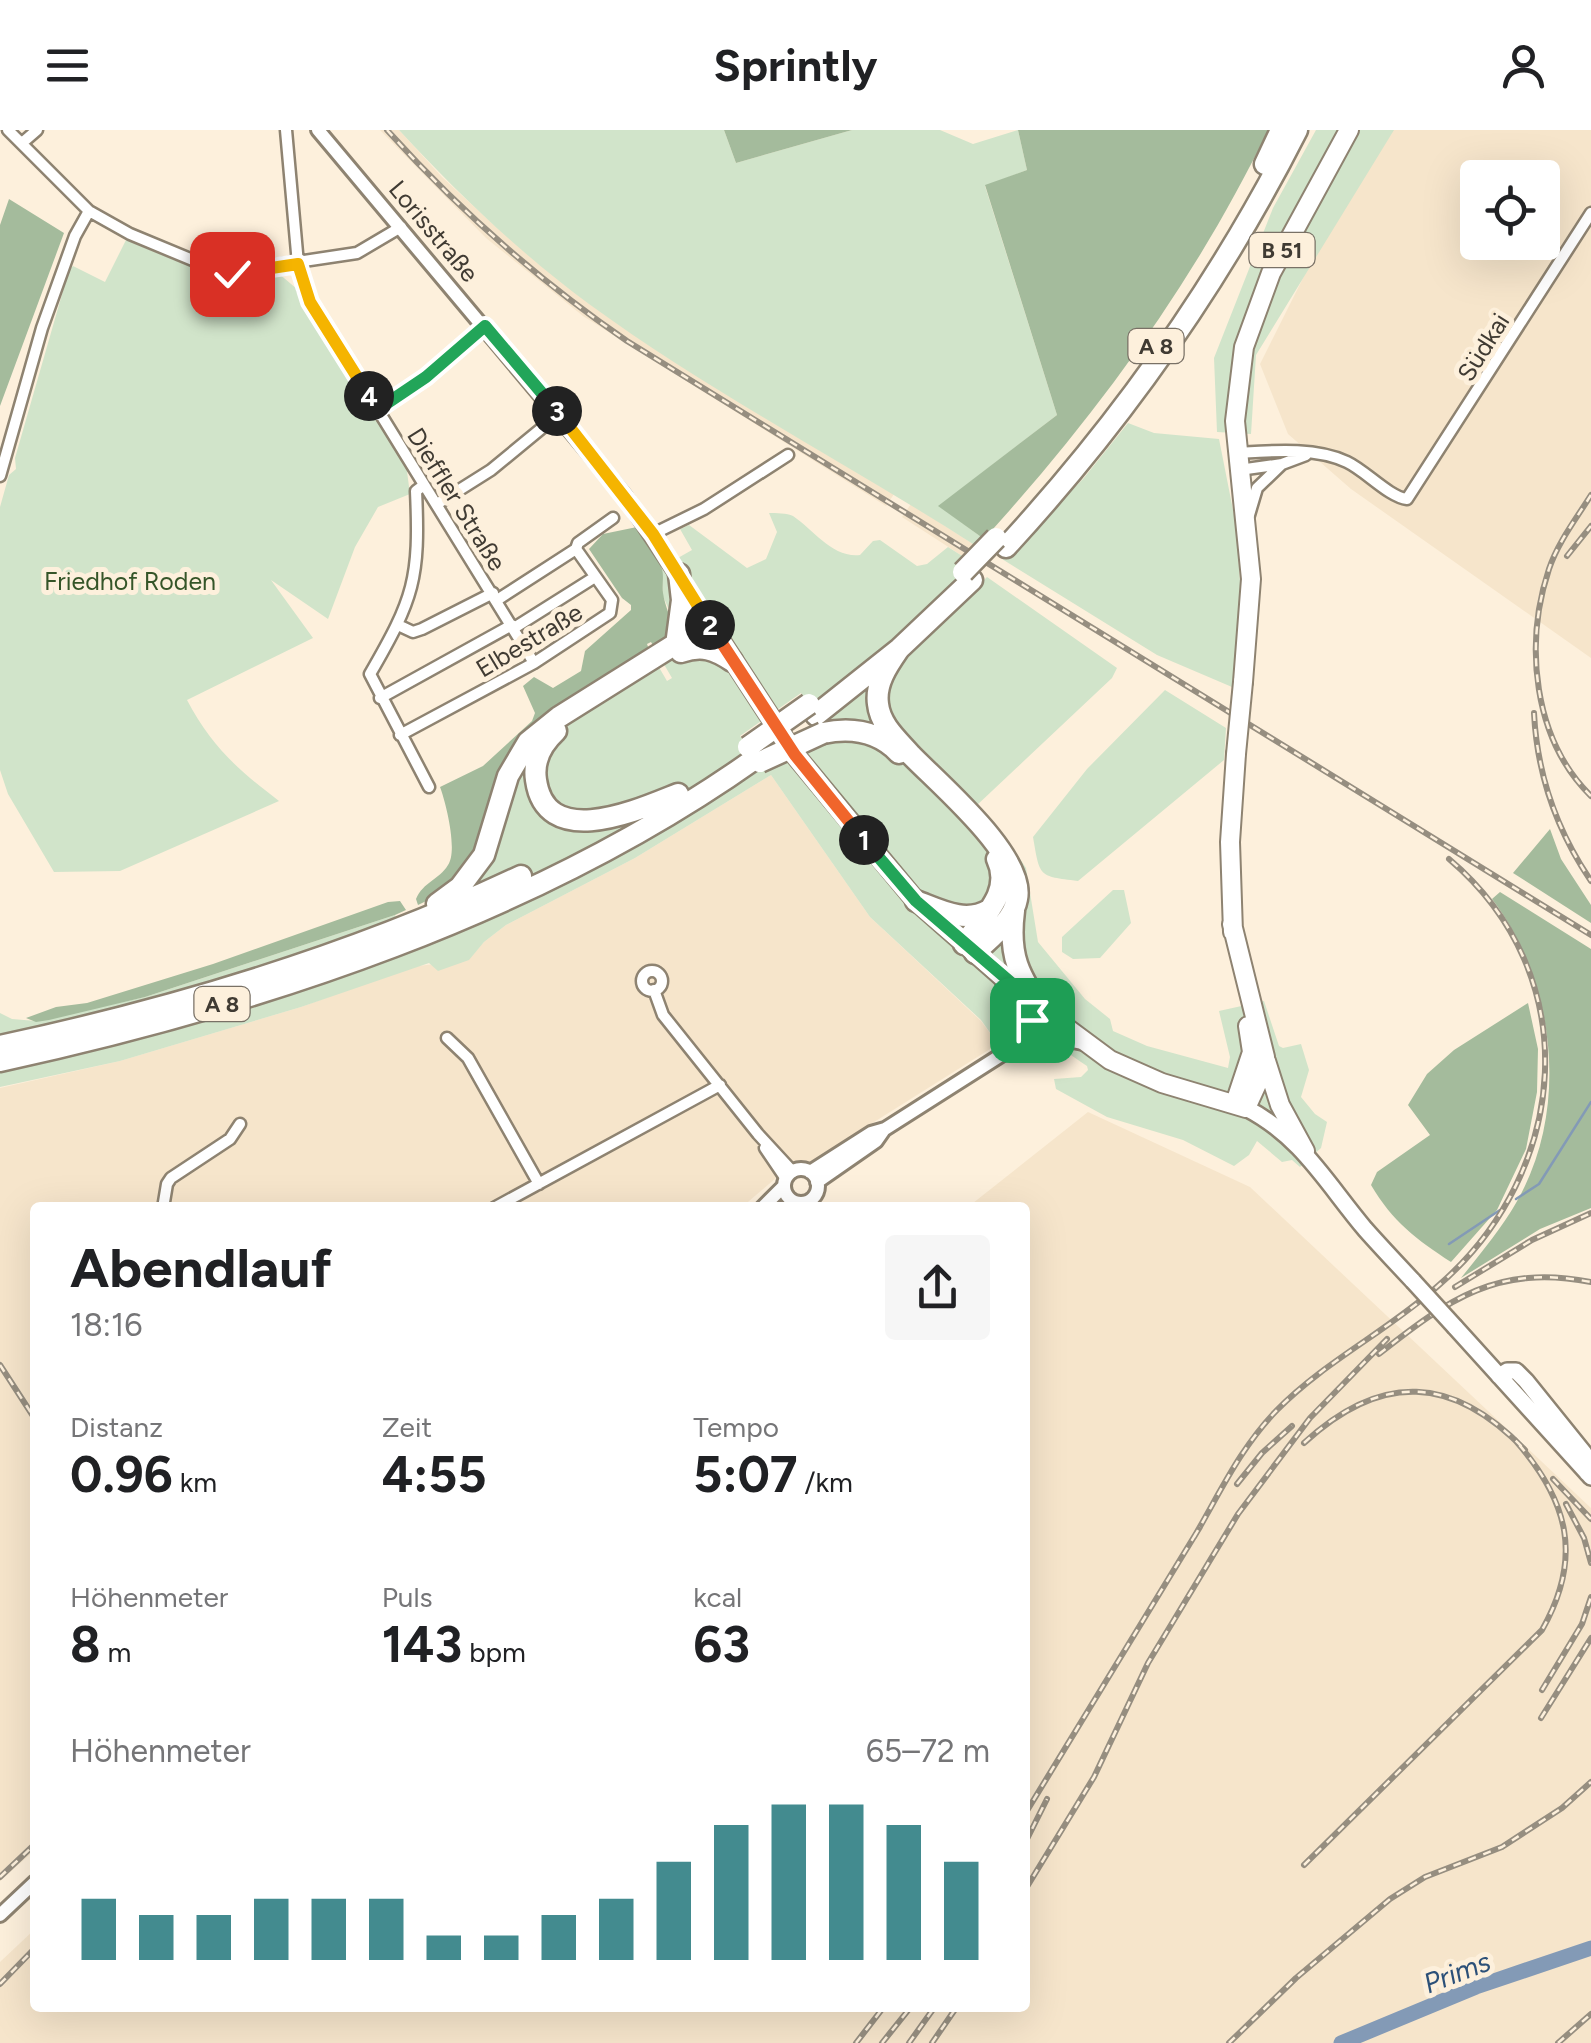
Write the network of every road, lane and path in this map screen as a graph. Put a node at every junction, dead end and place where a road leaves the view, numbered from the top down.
1 (8, 130) edge
2 (37, 130) edge
3 (286, 130) edge
4 (318, 130) edge
5 (1282, 130) edge
6 (1298, 130) edge
7 (1349, 130) edge
8 (22, 143) junction
9 (89, 211) junction
10 (1591, 213) edge
11 (401, 227) junction
12 (298, 264) junction
13 (485, 326) junction
14 (377, 410) junction
15 (559, 414) junction
16 (1307, 454) junction
17 (788, 456) dead end
18 (1238, 461) junction
19 (1282, 464) junction
20 (1, 470) edge
21 (424, 485) junction
22 (437, 504) junction
23 (613, 518) dead end
24 (1246, 525) junction
25 (653, 534) junction
26 (1001, 542) junction
27 (576, 549) junction
28 (679, 574) junction
29 (968, 576) junction
30 (595, 577) junction
31 (495, 597) junction
32 (398, 625) junction
33 (513, 627) junction
34 (712, 628) junction
35 (679, 648) junction
36 (899, 648) junction
37 (732, 661) junction
38 (534, 663) junction
39 (380, 698) junction
40 (816, 717) junction
41 (400, 735) junction
42 (755, 756) junction
43 (429, 787) dead end
44 (678, 794) junction
45 (916, 901) junction
46 (1014, 908) junction
47 (989, 910) junction
48 (435, 916) junction
49 (1232, 924) junction
50 (401, 931) junction
51 (970, 949) junction
52 (996, 972) junction
53 (654, 990) dead end
54 (1044, 1011) junction
55 (448, 1038) dead end
56 (1088, 1044) junction
57 (1013, 1045) junction
58 (0, 1046) edge
59 (1265, 1057) junction
60 (0, 1061) edge
61 (720, 1085) junction
62 (1240, 1105) junction
63 (240, 1124) dead end
64 (1306, 1152) junction
65 (813, 1177) junction
66 (788, 1179) junction
67 (539, 1184) junction
68 (164, 1202) edge
69 (505, 1202) edge
70 (767, 1202) edge
71 (786, 1202) edge
72 (798, 1202) edge
73 (1589, 1475) edge
74 (30, 1887) edge
75 (0, 1914) edge

1 - 8 street
2 - 8 street
3 - 12 street, Dieffler Straße
4 - 11 street, Lorisstraße
5 - 26 highway, A 8
6 - 26 highway, A 8
7 - 18 main road, B 51
8 - 9 street
9 - 12 street
9 - 20 street
10 - 16 street, Südkai
11 - 12 street
11 - 13 street, Lorisstraße
12 - 14 street, Dieffler Straße
13 - 14 street
13 - 15 street, Lorisstraße
14 - 21 street, Dieffler Straße
15 - 22 street
15 - 25 street, Lorisstraße
16 - 18 street
16 - 19 street
17 - 25 street
18 - 19 street
18 - 24 main road, B 51
19 - 24 street
21 - 22 street, Dieffler Straße
21 - 32 street
22 - 31 street, Dieffler Straße
23 - 27 street
24 - 49 main road, B 51, bridge
25 - 28 street, Lorisstraße
26 - 29 highway, A 8
27 - 30 street, Elbestraße
27 - 31 street
28 - 34 street, Lorisstraße
28 - 35 highway
29 - 36 highway, A 8
29 - 40 highway, A 8
30 - 33 street
30 - 38 street, Elbestraße
31 - 32 street
31 - 33 street, Dieffler Straße
32 - 39 street
33 - 38 street, Dieffler Straße
33 - 39 street
34 - 35 highway
34 - 37 main road
35 - 37 highway
35 - 44 highway
35 - 48 highway
36 - 40 highway, A 8
36 - 46 highway
37 - 45 main road
38 - 41 street, Elbestraße
39 - 41 street
40 - 42 highway, A 8, bridge
40 - 42 highway, bridge
40 - 47 highway
41 - 43 street
42 - 44 highway, A 8
42 - 48 highway, A 8
44 - 48 highway, A 8
45 - 47 highway
45 - 51 main road
46 - 51 highway
46 - 54 highway
47 - 51 highway
48 - 50 highway, A 8
49 - 59 main road, B 51
49 - 62 main road, B 51
50 - 58 highway, A 8
50 - 60 highway, A 8
51 - 52 main road
52 - 54 main road
52 - 57 street
53 - 61 street
54 - 56 main road
54 - 57 street
55 - 67 street
56 - 57 street
56 - 62 main road
57 - 65 street
59 - 62 main road
59 - 64 main road
61 - 66 street
61 - 67 street
62 - 64 main road
63 - 68 street
64 - 73 main road, bridge
65 - 66 street
65 - 72 street
66 - 70 street
66 - 71 street
67 - 69 street
74 - 75 street

